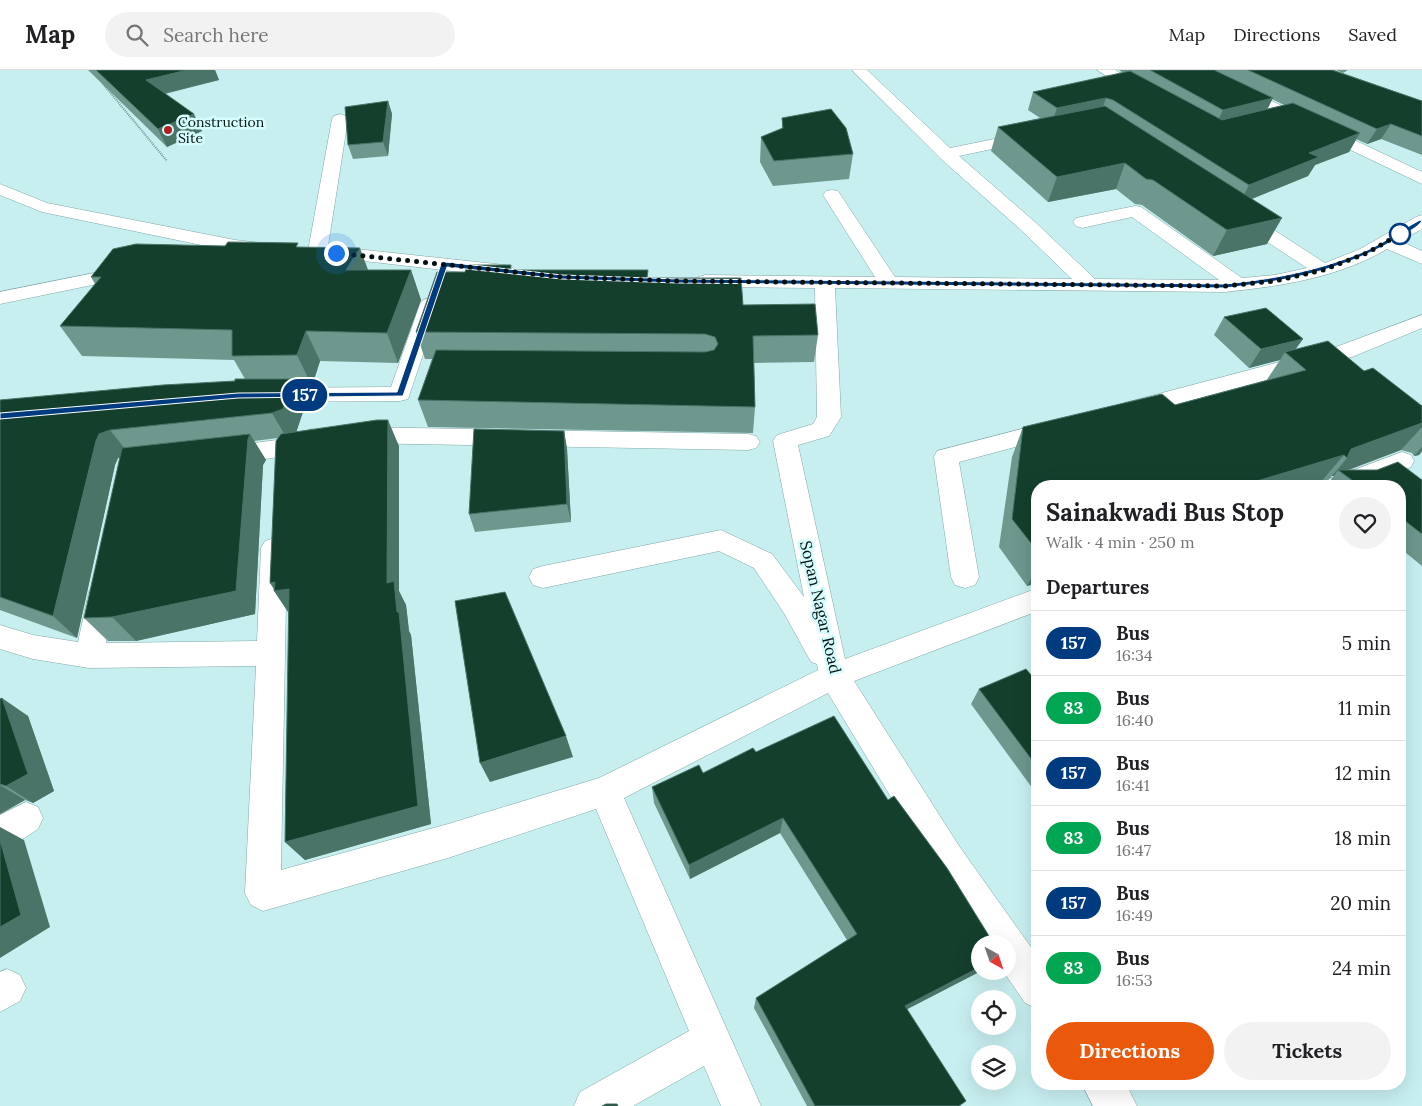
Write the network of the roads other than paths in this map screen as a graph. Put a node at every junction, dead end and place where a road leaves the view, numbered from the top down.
1 (859, 70) edge
2 (1104, 70) edge
3 (1194, 70) edge
4 (1155, 99) edge
5 (1286, 114) junction
6 (340, 119) dead end
7 (1259, 121) edge
8 (1042, 135) edge
9 (946, 154) junction
10 (1422, 179) edge
11 (0, 189) edge
12 (832, 195) dead end
13 (1224, 205) edge
14 (1422, 221) edge
15 (1082, 222) dead end
16 (1386, 242) junction
17 (235, 246) junction
18 (299, 250) junction
19 (200, 257) edge
20 (1422, 258) edge
21 (445, 264) junction
22 (145, 269) edge
23 (1323, 270) junction
24 (523, 273) edge
25 (688, 281) edge
26 (825, 282) junction
27 (889, 283) junction
28 (1090, 284) junction
29 (1237, 284) junction
30 (0, 298) edge
31 (1422, 321) edge
32 (238, 395) edge
33 (1107, 415) edge
34 (1079, 422) edge
35 (748, 442) dead end
36 (289, 447) junction
37 (204, 456) edge
38 (1402, 462) edge
39 (277, 475) edge
40 (1352, 480) edge
41 (275, 525) edge
42 (107, 570) edge
43 (542, 577) dead end
44 (965, 577) dead end
45 (1031, 602) edge
46 (0, 637) edge
47 (269, 653) junction
48 (90, 656) junction
49 (834, 676) junction
50 (605, 791) junction
51 (1000, 935) edge
52 (1016, 958) edge
53 (1031, 980) edge
54 (712, 1040) junction
55 (1106, 1090) edge
56 (594, 1106) edge
57 (741, 1106) edge
58 (1117, 1106) edge

1 - 9 street
2 - 4 street
3 - 5 street
5 - 7 street
5 - 10 street
6 - 18 street
8 - 9 street
9 - 28 street
11 - 17 street
12 - 27 street
13 - 23 street
14 - 16 street
15 - 29 street
16 - 20 street
16 - 23 street
17 - 18 street
17 - 19 street
18 - 21 street
21 - 24 street
21 - 32 street
22 - 30 street
23 - 29 street
25 - 26 street
26 - 27 street
26 - 49 street, Sopan Nagar Road
27 - 28 street
28 - 29 street
31 - 33 street
34 - 44 street
35 - 36 street
36 - 37 street
36 - 39 street
38 - 40 street
41 - 47 street
42 - 48 street
43 - 49 street
45 - 49 street
46 - 48 street
47 - 48 street
47 - 50 street
49 - 50 street
49 - 51 street, Sopan Nagar Road
50 - 54 street
52 - 53 street, Sopan Nagar Road
54 - 56 street
54 - 57 street
55 - 58 street

